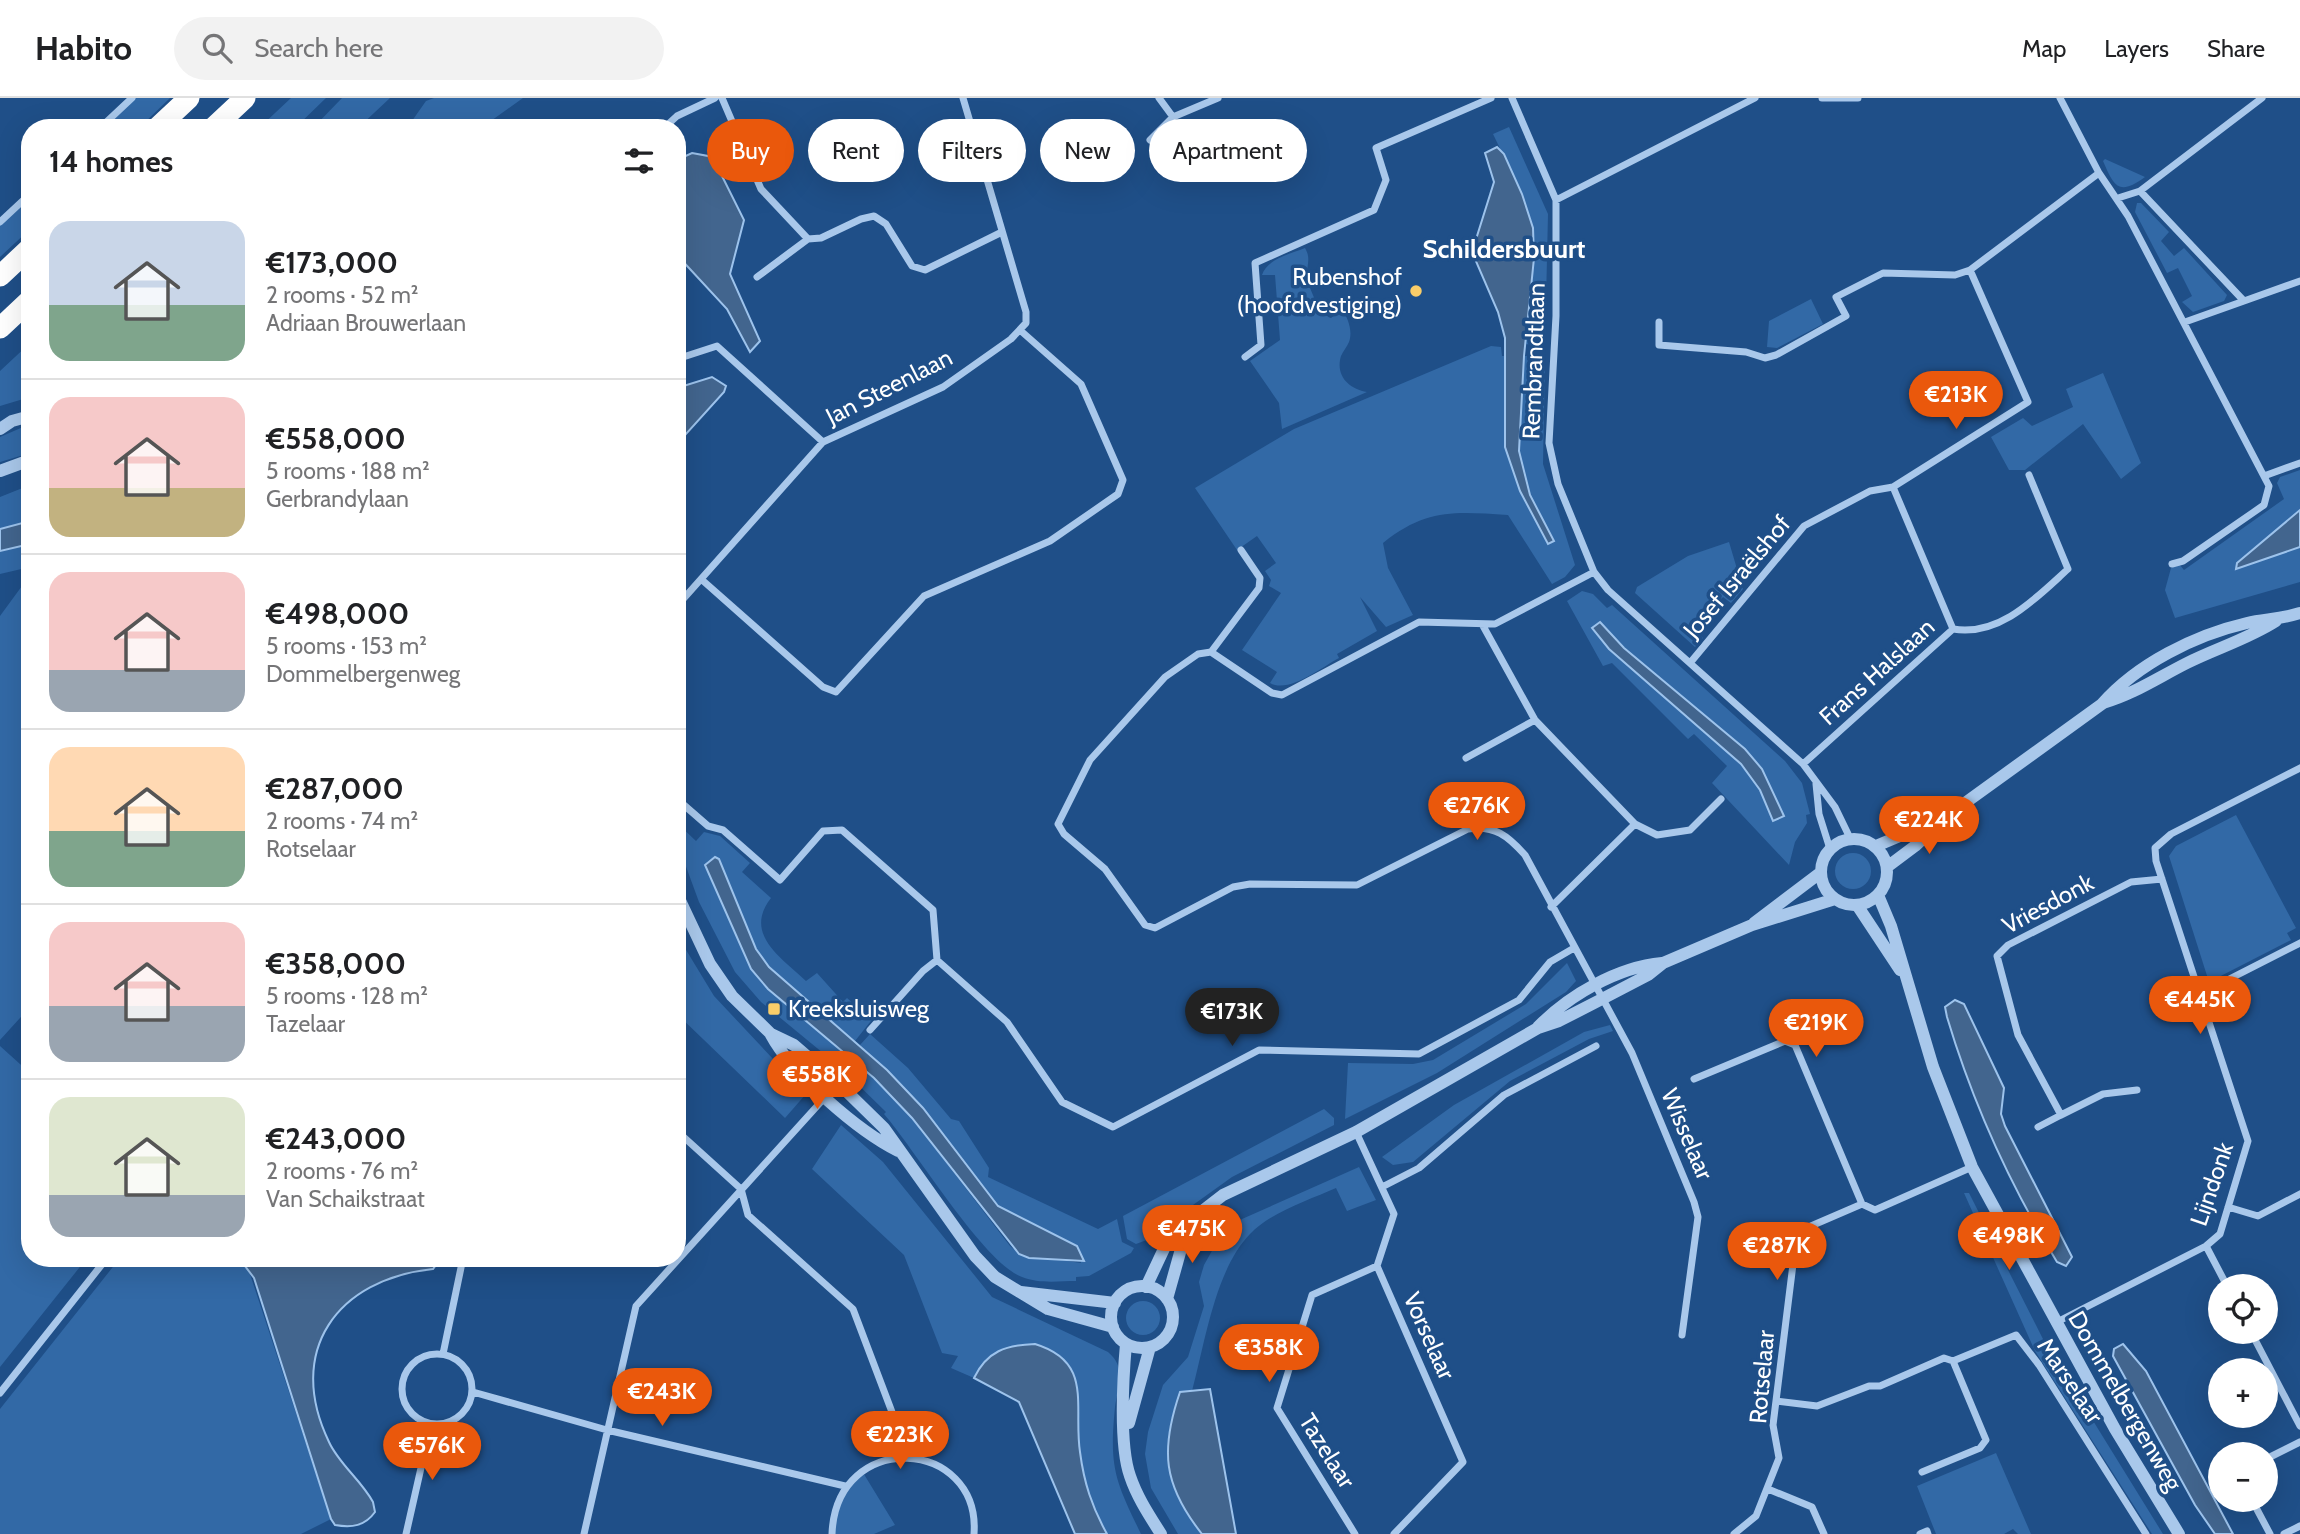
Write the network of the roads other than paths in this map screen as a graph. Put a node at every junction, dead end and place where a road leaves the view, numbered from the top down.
1 (132, 98) edge
2 (189, 98) edge
3 (245, 98) edge
4 (715, 98) edge
5 (722, 98) edge
6 (963, 98) edge
7 (1159, 98) edge
8 (1218, 98) edge
9 (1491, 98) edge
10 (1513, 98) edge
11 (1755, 98) edge
12 (1822, 98) edge
13 (1858, 98) edge
14 (2060, 98) edge
15 (2262, 98) edge
16 (1173, 117) joint
17 (110, 119) edge
18 (167, 119) edge
19 (223, 119) edge
20 (674, 119) edge
21 (2099, 173) junction
22 (2140, 191) junction
23 (2118, 198) junction
24 (1556, 200) junction
25 (21, 202) edge
26 (0, 222) edge
27 (1002, 232) junction
28 (808, 239) junction
29 (21, 256) edge
30 (1970, 270) junction
31 (0, 276) edge
32 (757, 277) dead end
33 (2300, 281) edge
34 (2244, 301) junction
35 (21, 308) edge
36 (1659, 322) dead end
37 (2185, 322) junction
38 (0, 328) edge
39 (1021, 331) junction
40 (686, 356) edge
41 (1245, 357) dead end
42 (21, 418) edge
43 (0, 429) edge
44 (823, 442) junction
45 (21, 463) edge
46 (2300, 463) edge
47 (0, 471) edge
48 (2029, 475) dead end
49 (2264, 476) junction
50 (1893, 487) junction
51 (1241, 550) dead end
52 (2172, 564) dead end
53 (1594, 572) junction
54 (701, 579) junction
55 (686, 596) edge
56 (2300, 613) edge
57 (1482, 624) junction
58 (1953, 629) junction
59 (1211, 652) junction
60 (1690, 663) junction
61 (1535, 720) junction
62 (1466, 758) dead end
63 (1803, 764) junction
64 (2300, 768) edge
65 (1816, 783) junction
66 (1721, 799) dead end
67 (686, 807) edge
68 (1947, 816) junction
69 (1635, 824) junction
70 (1850, 838) junction
71 (1876, 846) junction
72 (1830, 849) junction
73 (1887, 867) junction
74 (1821, 873) junction
75 (2162, 879) junction
76 (1878, 895) junction
77 (1835, 899) junction
78 (1857, 905) junction
79 (1551, 907) junction
80 (686, 912) edge
81 (1752, 925) junction
82 (2300, 943) edge
83 (1574, 948) junction
84 (937, 960) junction
85 (1662, 963) junction
86 (1906, 979) junction
87 (1595, 987) junction
88 (2200, 994) junction
89 (1602, 999) junction
90 (1538, 1028) junction
91 (870, 1030) dead end
92 (771, 1034) junction
93 (1596, 1046) dead end
94 (1694, 1079) dead end
95 (838, 1083) junction
96 (2137, 1090) dead end
97 (826, 1096) junction
98 (2060, 1115) junction
99 (2038, 1127) dead end
100 (1356, 1132) junction
101 (686, 1139) edge
102 (898, 1151) junction
103 (1972, 1167) junction
104 (1384, 1186) junction
105 (741, 1189) junction
106 (2300, 1194) edge
107 (1862, 1204) junction
108 (2228, 1207) junction
109 (1188, 1224) junction
110 (2206, 1246) junction
111 (686, 1250) edge
112 (1377, 1266) junction
113 (100, 1267) edge
114 (462, 1267) edge
115 (671, 1267) edge
116 (2221, 1274) edge
117 (1146, 1287) junction
118 (1016, 1292) junction
119 (1167, 1298) junction
120 (1115, 1303) junction
121 (2055, 1323) junction
122 (1112, 1326) junction
123 (1682, 1335) dead end
124 (1126, 1344) junction
125 (2257, 1344) edge
126 (1150, 1348) junction
127 (443, 1354) junction
128 (1953, 1361) junction
129 (472, 1392) junction
130 (0, 1393) edge
131 (1776, 1401) junction
132 (431, 1424) junction
133 (2300, 1426) edge
134 (607, 1430) junction
135 (1125, 1437) junction
136 (2300, 1442) edge
137 (2278, 1454) edge
138 (909, 1457) junction
139 (1922, 1472) dead end
140 (845, 1486) junction
141 (1768, 1489) junction
142 (2258, 1512) edge
143 (2300, 1526) edge
144 (406, 1534) edge
145 (584, 1534) edge
146 (832, 1534) edge
147 (974, 1534) edge
148 (1161, 1534) edge
149 (1356, 1534) edge
150 (1394, 1534) edge
151 (1734, 1534) edge
152 (1824, 1534) edge
153 (1920, 1534) edge
154 (1928, 1534) edge
155 (2146, 1534) edge
156 (2179, 1534) edge
157 (2270, 1534) edge
158 (2284, 1534) edge

1 - 17 street
2 - 18 highway
3 - 19 highway
4 - 20 street
5 - 28 street
6 - 27 street
7 - 16 street
8 - 16 street
9 - 41 street
10 - 24 street, Rembrandtlaan
11 - 24 street
12 - 13 street
14 - 21 street
15 - 22 street
21 - 23 street
21 - 30 street
22 - 23 street
22 - 34 street
23 - 37 street
24 - 53 street, Rembrandtlaan
25 - 26 street
27 - 28 street
27 - 39 street
28 - 32 street
29 - 31 highway
30 - 36 street
30 - 50 street
33 - 34 street
34 - 37 street
35 - 38 highway
37 - 49 street
39 - 44 street, Jan Steenlaan
39 - 54 street
40 - 44 street
42 - 43 street
44 - 54 street, Jan Steenlaan
45 - 47 street
46 - 49 street
48 - 58 street
49 - 52 street
50 - 58 street, Frans Halslaan
50 - 60 street, Josef Israëlshof
51 - 59 street
53 - 57 street
53 - 60 street, Rembrandtlaan
54 - 55 street, Jan Steenlaan
56 - 68 street
57 - 59 street
57 - 61 street
58 - 63 street, Frans Halslaan
59 - 79 street, Wisselaar
60 - 63 street, Rembrandtlaan
61 - 62 street
61 - 69 street
63 - 65 street, Rembrandtlaan
64 - 75 street, Lijndonk
65 - 70 street, Rembrandtlaan
65 - 72 street, Rembrandtlaan
66 - 69 street
67 - 84 street
68 - 71 street
68 - 73 street
69 - 79 street
70 - 71 street
70 - 72 street
71 - 73 street
72 - 74 street
73 - 76 street
74 - 77 street
74 - 81 street
75 - 88 street, Lijndonk
75 - 98 street, Vriesdonk
76 - 78 street
76 - 86 street, Dommelbergenweg
77 - 78 street
77 - 81 street
78 - 86 street, Dommelbergenweg
79 - 83 street, Wisselaar
80 - 92 street
81 - 85 street
82 - 88 street
83 - 84 street
83 - 87 street, Wisselaar
84 - 91 street
85 - 87 street
85 - 89 street
86 - 103 street, Dommelbergenweg
87 - 89 street, Wisselaar
87 - 90 street
88 - 108 street, Lijndonk
89 - 90 street
89 - 123 street, Wisselaar
90 - 100 street
92 - 95 street
92 - 97 street
93 - 104 street
94 - 107 street
95 - 97 street
95 - 102 street
96 - 98 street
97 - 102 street
97 - 105 street
98 - 99 street
100 - 104 street
100 - 109 street
101 - 105 street
102 - 118 street
103 - 107 street, Rotselaar
103 - 121 street, Dommelbergenweg
104 - 112 street
105 - 111 street
105 - 138 street
106 - 108 street
107 - 131 street, Rotselaar
108 - 110 street, Lijndonk
109 - 117 street
109 - 119 street
110 - 116 street
110 - 121 street, Lijndonk
112 - 149 street, Tazelaar
112 - 150 street, Vorselaar
113 - 130 street
114 - 127 street
115 - 134 street
117 - 119 street
117 - 120 street
118 - 120 street
118 - 122 street
119 - 126 street
120 - 122 street
121 - 156 street, Dommelbergenweg
122 - 124 street
124 - 126 street
124 - 135 street
125 - 133 street
126 - 135 street
127 - 129 street
127 - 132 street
128 - 131 street
128 - 139 street
128 - 155 street, Marselaar
129 - 132 street
129 - 134 street
131 - 141 street, Rotselaar
132 - 144 street
134 - 140 street
134 - 145 street
135 - 148 street
136 - 137 street
138 - 140 street
138 - 147 street
140 - 146 street
141 - 151 street, Rotselaar
141 - 152 street
142 - 157 street
143 - 158 street
153 - 154 street

